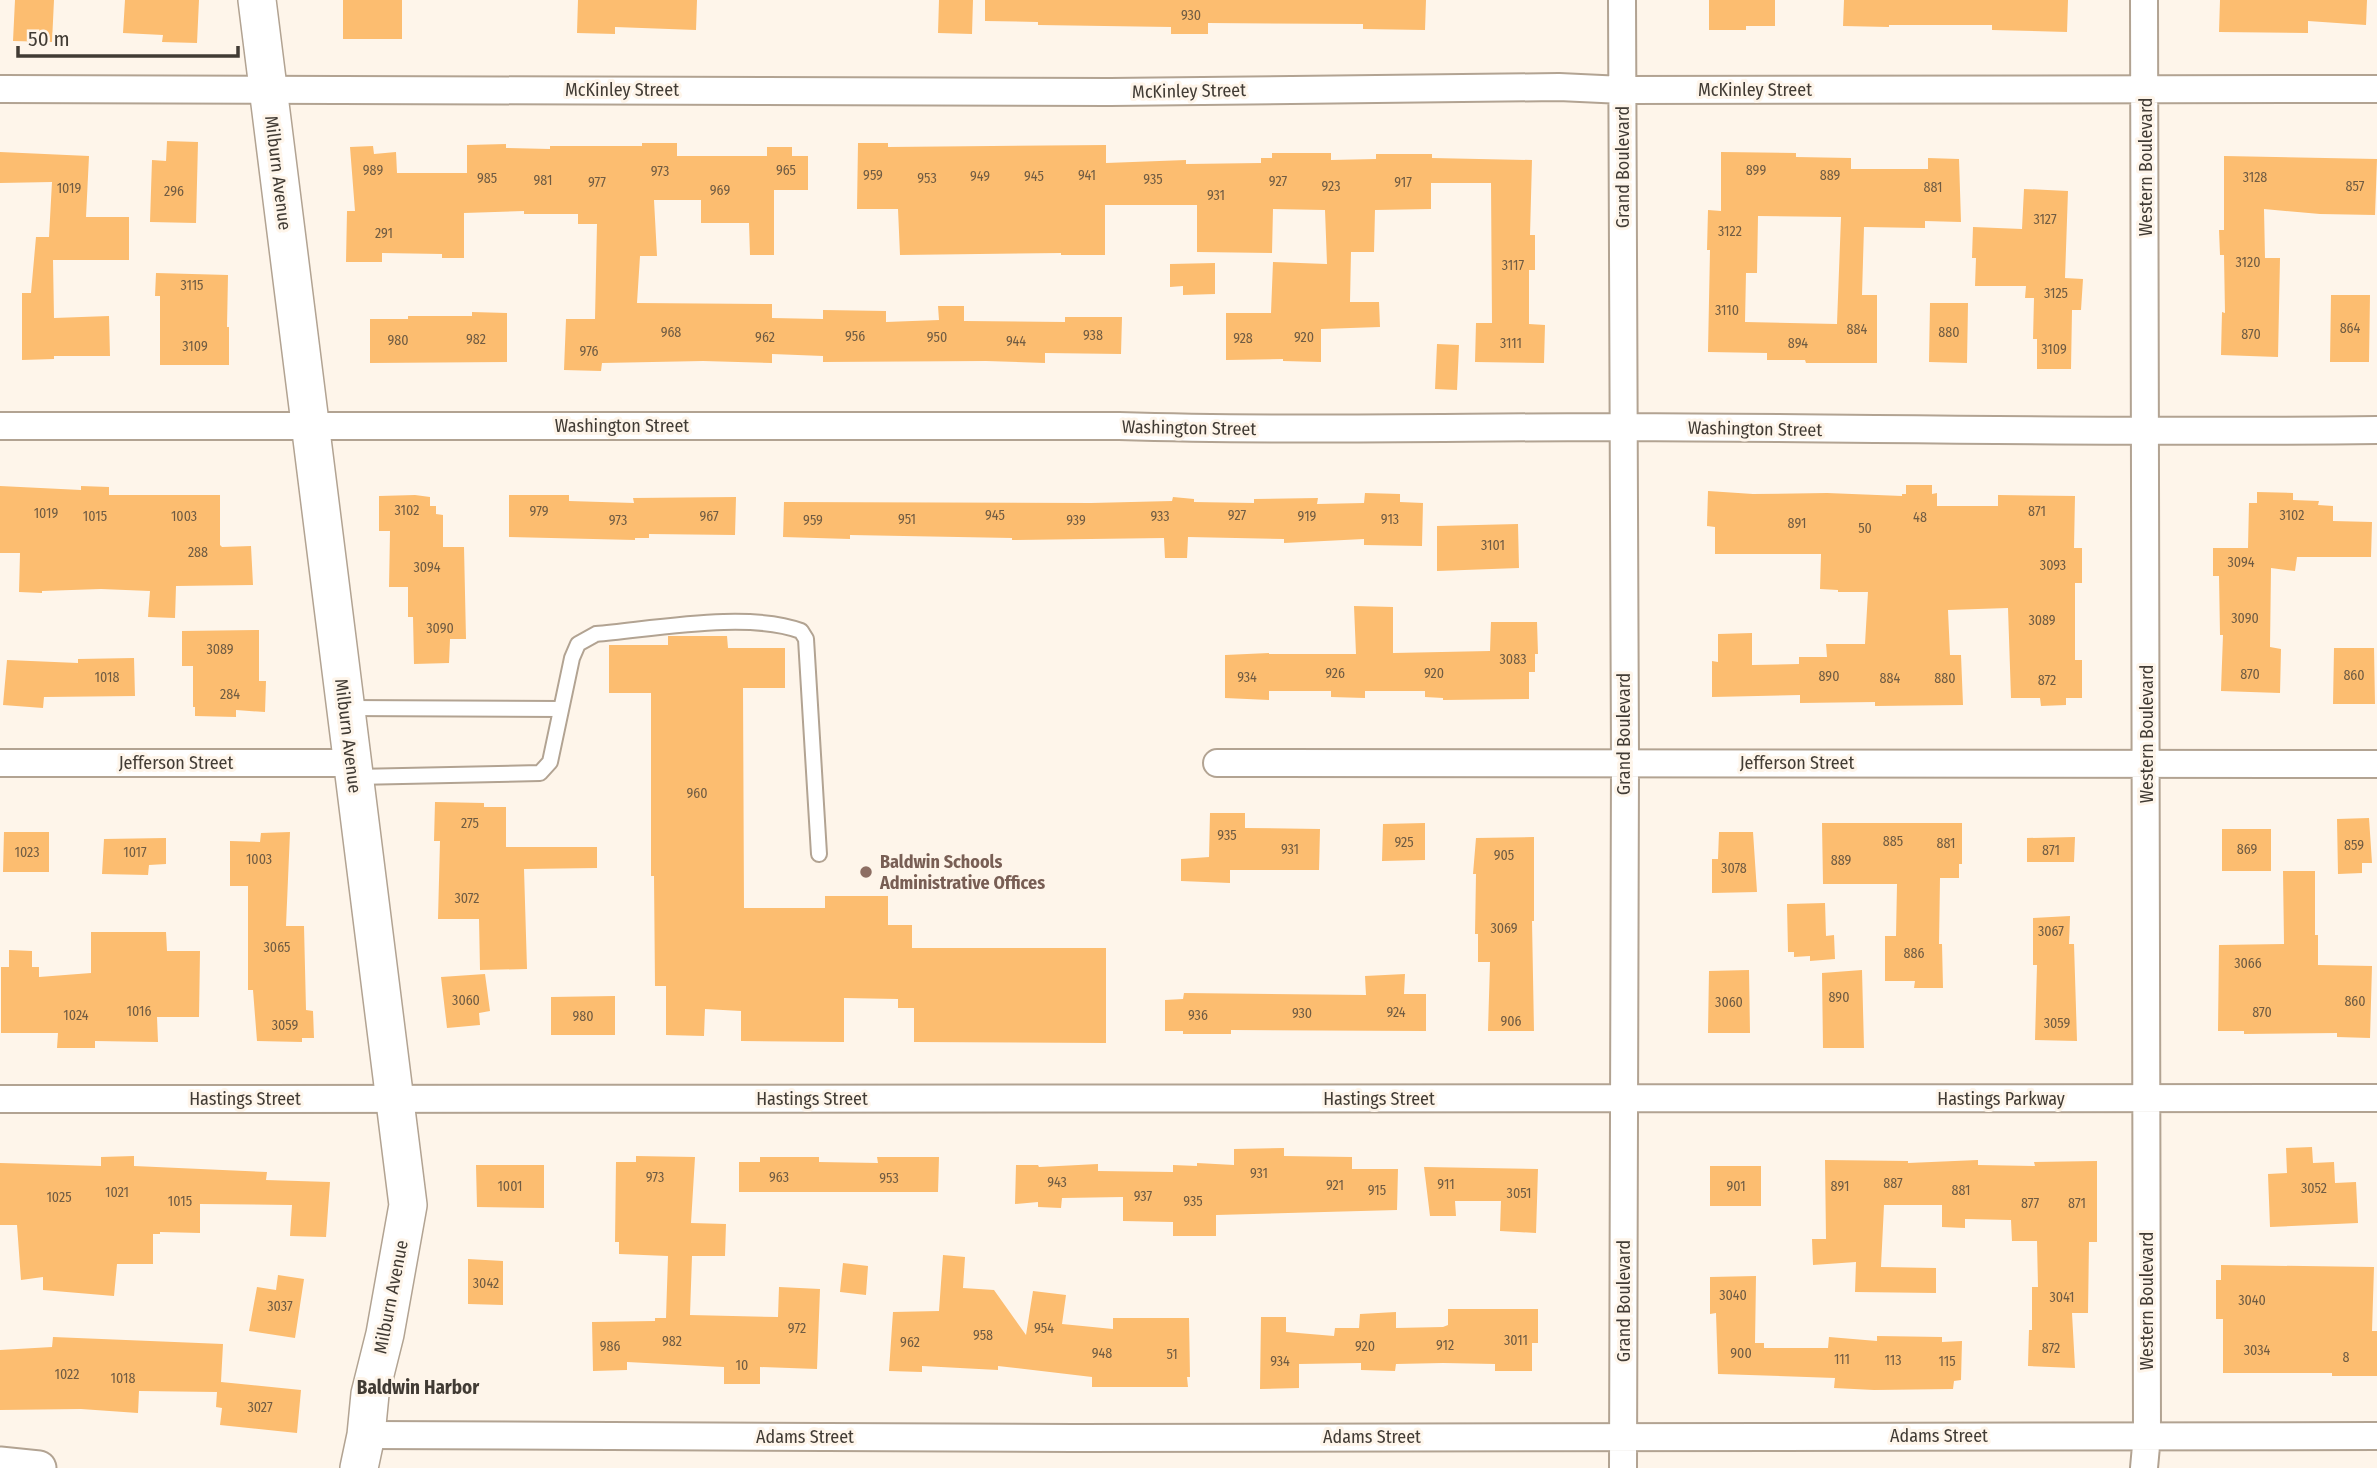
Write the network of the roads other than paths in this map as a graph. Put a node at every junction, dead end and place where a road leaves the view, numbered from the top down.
1 (257, 0) edge
2 (1622, 0) edge
3 (2144, 0) edge
4 (2146, 88) junction
5 (0, 89) edge
6 (268, 89) junction
7 (2377, 89) edge
8 (1623, 90) junction
9 (0, 426) edge
10 (310, 426) junction
11 (1622, 427) junction
12 (2377, 430) edge
13 (2146, 432) junction
14 (345, 708) junction
15 (561, 709) junction
16 (0, 763) edge
17 (1217, 763) dead end
18 (1625, 763) junction
19 (2147, 764) junction
20 (2377, 764) edge
21 (353, 770) junction
22 (819, 853) dead end
23 (2377, 1098) edge
24 (0, 1099) edge
25 (396, 1099) junction
26 (1624, 1099) junction
27 (2147, 1100) junction
28 (2147, 1435) junction
29 (1623, 1436) junction
30 (2377, 1436) edge
31 (362, 1451) edge
32 (0, 1464) edge
33 (39, 1468) edge
34 (1623, 1468) edge
35 (2144, 1468) edge

1 - 6 main road, Milburn Avenue
2 - 8 street, Grand Boulevard
3 - 4 street, Western Boulevard
4 - 7 street, McKinley Street
4 - 8 street, McKinley Street
4 - 13 street, Western Boulevard
5 - 6 street, McKinley Street
6 - 8 street, McKinley Street
6 - 10 main road, Milburn Avenue
8 - 11 street, Grand Boulevard
9 - 10 street, Washington Street
10 - 11 street, Washington Street
10 - 14 main road, Milburn Avenue
11 - 13 street, Washington Street
11 - 18 street, Grand Boulevard
12 - 13 street, Washington Street
13 - 19 street, Western Boulevard
14 - 15 lane
14 - 21 main road, Milburn Avenue
15 - 21 lane
15 - 22 lane
16 - 21 street, Jefferson Street
17 - 18 street, Jefferson Street
18 - 19 street, Jefferson Street
18 - 26 street, Grand Boulevard
19 - 20 street, Jefferson Street
19 - 27 street, Western Boulevard
21 - 25 main road, Milburn Avenue
23 - 27 street, Hastings Parkway
24 - 25 street, Hastings Street
25 - 26 street, Hastings Street
25 - 31 main road, Milburn Avenue
26 - 27 street, Hastings Parkway
26 - 29 street, Grand Boulevard
27 - 28 street, Western Boulevard
28 - 29 street, Adams Street
28 - 30 street, Adams Street
28 - 35 street, Western Boulevard
29 - 31 street, Adams Street
29 - 34 street, Grand Boulevard
32 - 33 street

